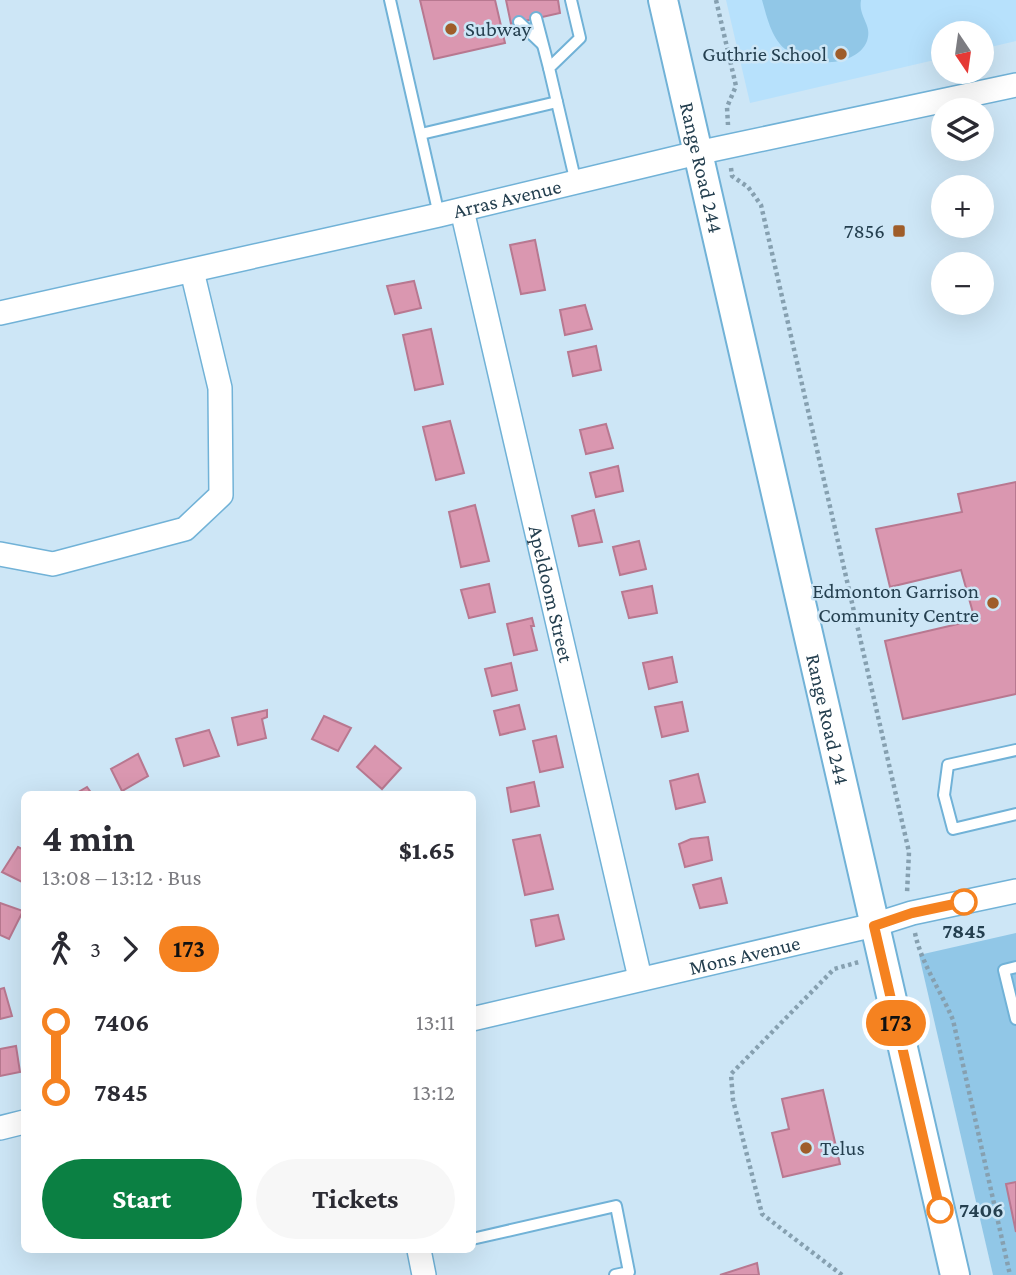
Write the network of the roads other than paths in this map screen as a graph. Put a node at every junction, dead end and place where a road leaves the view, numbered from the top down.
1 (390, 0) edge
2 (571, 0) edge
3 (663, 0) edge
4 (536, 18) dead end
5 (519, 22) dead end
6 (543, 45) junction
7 (549, 68) junction
8 (1016, 85) edge
9 (557, 103) junction
10 (421, 134) junction
11 (697, 153) junction
12 (576, 183) junction
13 (451, 212) junction
14 (192, 271) junction
15 (0, 313) edge
16 (0, 554) edge
17 (1016, 750) edge
18 (1016, 814) edge
19 (1016, 891) edge
20 (874, 926) junction
21 (1016, 967) edge
22 (640, 978) junction
23 (476, 1018) edge
24 (1016, 1019) edge
25 (21, 1123) edge
26 (0, 1128) edge
27 (476, 1237) edge
28 (421, 1253) edge
29 (424, 1275) edge
30 (615, 1275) edge
31 (955, 1275) edge

1 - 10 lane
2 - 7 lane
3 - 11 street, Range Road 244
4 - 6 lane
5 - 6 lane
6 - 7 lane
7 - 9 lane
8 - 11 street, Arras Avenue
9 - 10 lane
9 - 12 lane
10 - 13 lane
11 - 12 street, Arras Avenue
11 - 20 street, Range Road 244
12 - 13 street, Arras Avenue
13 - 14 street, Arras Avenue
13 - 22 street, Apeldoom Street
14 - 15 street, Arras Avenue
14 - 16 street
17 - 18 lane
19 - 20 street, Mons Avenue
20 - 22 street, Mons Avenue
20 - 31 street, Range Road 244
21 - 24 lane
22 - 23 street, Mons Avenue
25 - 26 street
27 - 30 lane
28 - 29 street

